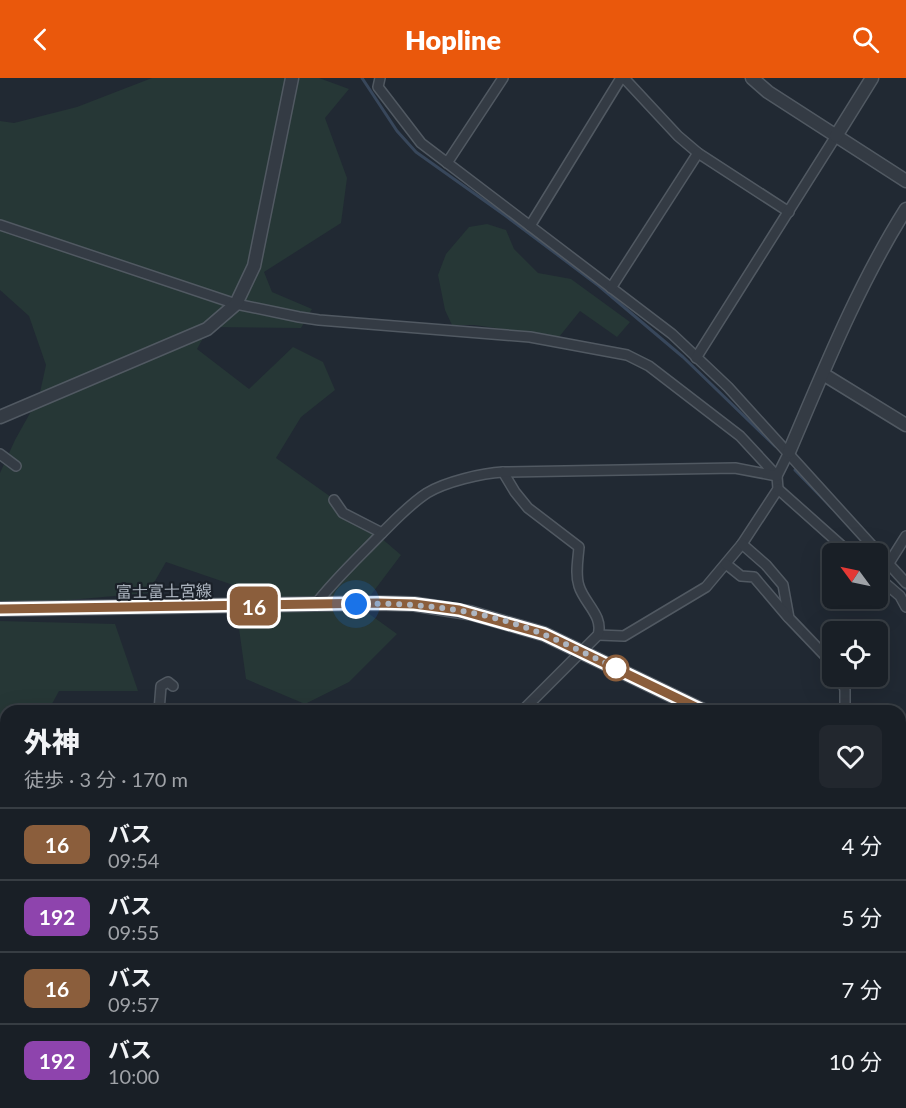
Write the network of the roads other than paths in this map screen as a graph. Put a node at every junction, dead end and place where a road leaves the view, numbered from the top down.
1 (292, 78) edge
2 (380, 78) edge
3 (503, 78) edge
4 (623, 78) edge
5 (752, 78) edge
6 (873, 78) edge
7 (836, 136) junction
8 (698, 153) junction
9 (447, 164) junction
10 (906, 182) edge
11 (906, 209) edge
12 (789, 212) junction
13 (0, 225) edge
14 (530, 226) junction
15 (611, 288) junction
16 (236, 303) junction
17 (696, 358) junction
18 (823, 374) junction
19 (0, 417) edge
20 (906, 425) edge
21 (789, 452) junction
22 (0, 454) edge
23 (16, 466) dead end
24 (503, 472) junction
25 (777, 476) junction
26 (778, 489) junction
27 (334, 500) dead end
28 (382, 533) junction
29 (906, 536) edge
30 (839, 543) edge
31 (742, 544) junction
32 (889, 563) junction
33 (726, 564) junction
34 (906, 583) edge
35 (888, 586) edge
36 (315, 605) junction
37 (906, 607) edge
38 (0, 609) edge
39 (789, 618) junction
40 (598, 635) junction
41 (581, 651) junction
42 (822, 653) edge
43 (173, 686) dead end
44 (844, 687) edge
45 (159, 705) edge
46 (529, 705) edge
47 (692, 705) edge
48 (845, 705) edge

1 - 16 street
2 - 9 street
3 - 9 street
4 - 8 street
4 - 14 street
5 - 7 street
6 - 7 street
7 - 10 street
7 - 12 street
8 - 12 street
8 - 15 street
9 - 14 street
11 - 18 street
12 - 17 street
13 - 16 street
14 - 15 street
15 - 17 street
16 - 19 street
16 - 25 street
17 - 21 street
18 - 20 street
18 - 21 street
21 - 25 street
21 - 32 street
22 - 23 street
24 - 25 street
24 - 28 street
24 - 40 street
25 - 26 street
26 - 30 street
26 - 31 street
27 - 28 street
28 - 36 street
29 - 32 street
31 - 33 street
31 - 39 street
32 - 34 street
33 - 39 street
33 - 40 street
35 - 37 street
36 - 38 main road, 富士富士宮線
36 - 41 main road, 富士富士宮線
39 - 42 street
40 - 41 street
41 - 46 street
41 - 47 main road, 富士富士宮線
43 - 45 street
44 - 48 street

